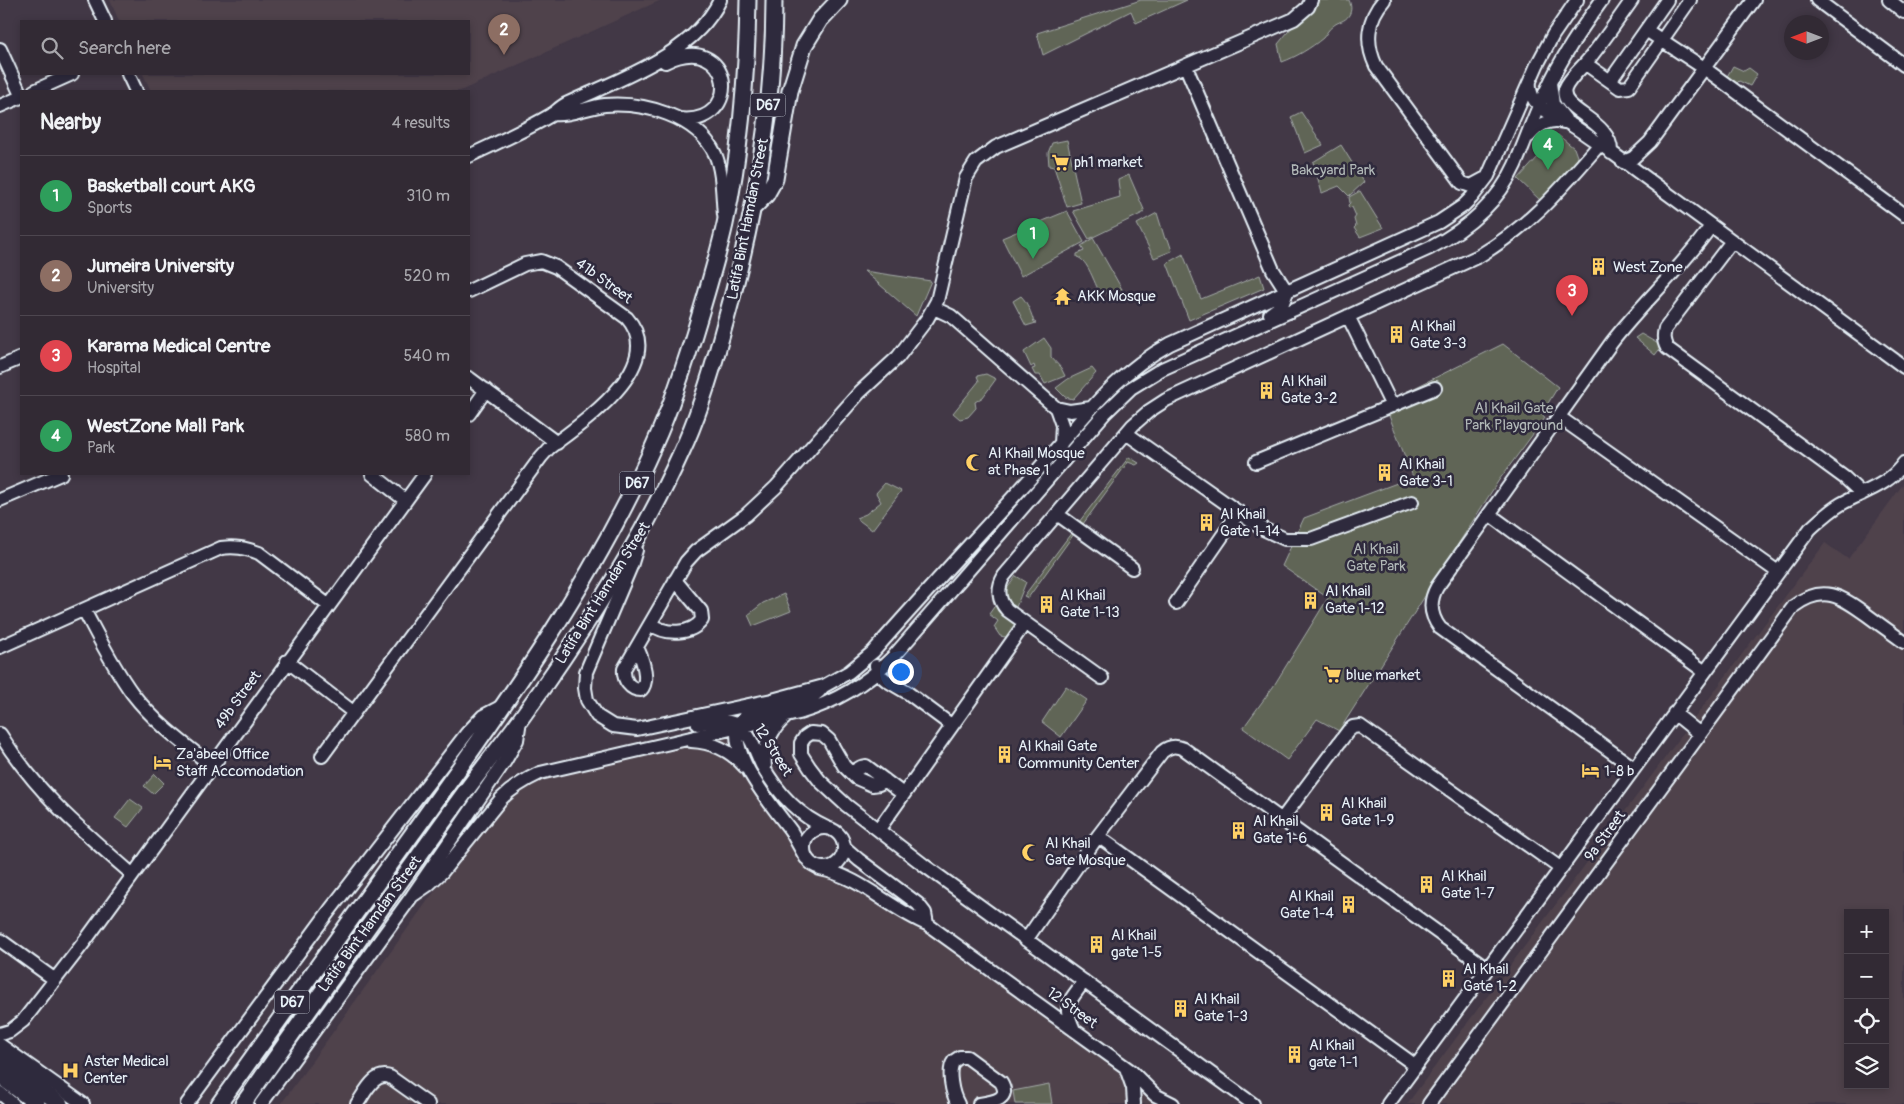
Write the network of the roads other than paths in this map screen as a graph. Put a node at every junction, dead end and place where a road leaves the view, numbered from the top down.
1 (95, 0) edge
2 (720, 0) edge
3 (748, 0) edge
4 (774, 0) edge
5 (839, 0) edge
6 (1311, 0) edge
7 (1384, 0) edge
8 (1577, 0) edge
9 (1602, 0) edge
10 (1632, 0) edge
11 (1667, 0) edge
12 (1690, 0) edge
13 (1754, 0) edge
14 (1817, 0) edge
15 (1889, 0) edge
16 (1904, 12) edge
17 (105, 20) edge
18 (1646, 30) junction
19 (1662, 40) junction
20 (0, 49) edge
21 (1586, 64) junction
22 (1904, 65) edge
23 (1186, 67) junction
24 (1704, 68) junction
25 (644, 69) junction
26 (70, 75) edge
27 (128, 75) edge
28 (1530, 80) junction
29 (1610, 81) junction
30 (1550, 82) junction
31 (36, 90) edge
32 (136, 90) edge
33 (20, 94) edge
34 (20, 96) edge
35 (1539, 105) junction
36 (0, 106) edge
37 (552, 114) junction
38 (677, 119) junction
39 (1570, 124) junction
40 (1526, 139) junction
41 (1600, 144) junction
42 (1611, 153) junction
43 (470, 155) edge
44 (1623, 162) junction
45 (1488, 176) junction
46 (1456, 177) junction
47 (753, 208) junction
48 (1456, 212) junction
49 (1904, 215) edge
50 (725, 224) junction
51 (1711, 226) junction
52 (1732, 241) junction
53 (1273, 270) junction
54 (470, 291) edge
55 (1286, 292) junction
56 (1271, 297) junction
57 (934, 308) junction
58 (1348, 316) junction
59 (1248, 329) junction
60 (20, 358) edge
61 (0, 367) edge
62 (1904, 367) edge
63 (470, 379) edge
64 (1435, 388) dead end
65 (486, 390) junction
66 (1392, 406) junction
67 (1056, 408) junction
68 (1091, 408) junction
69 (470, 413) edge
70 (1559, 417) junction
71 (1126, 433) junction
72 (557, 443) junction
73 (1061, 444) junction
74 (1256, 462) dead end
75 (1904, 463) edge
76 (59, 475) edge
77 (373, 475) edge
78 (424, 475) edge
79 (1862, 494) junction
80 (0, 500) edge
81 (405, 500) junction
82 (1412, 502) dead end
83 (1239, 512) junction
84 (1056, 514) junction
85 (1489, 514) junction
86 (638, 537) junction
87 (1132, 568) dead end
88 (1778, 572) junction
89 (675, 580) junction
90 (1176, 603) dead end
91 (328, 605) junction
92 (84, 610) junction
93 (1025, 623) junction
94 (651, 624) junction
95 (892, 631) junction
96 (1904, 642) edge
97 (637, 647) dead end
98 (0, 648) edge
99 (893, 657) junction
100 (287, 661) junction
101 (878, 672) junction
102 (1704, 672) junction
103 (1102, 678) dead end
104 (824, 686) junction
105 (902, 689) junction
106 (504, 705) junction
107 (353, 712) junction
108 (1674, 714) junction
109 (787, 716) junction
110 (520, 720) junction
111 (608, 724) junction
112 (951, 725) junction
113 (739, 727) junction
114 (0, 734) edge
115 (1700, 734) junction
116 (678, 741) junction
117 (322, 756) dead end
118 (211, 765) junction
119 (1634, 768) junction
120 (766, 772) junction
121 (752, 777) junction
122 (903, 794) junction
123 (1282, 819) junction
124 (827, 828) junction
125 (879, 829) junction
126 (1098, 836) junction
127 (844, 847) junction
128 (806, 858) junction
129 (1560, 868) junction
130 (820, 869) junction
131 (132, 874) junction
132 (412, 896) junction
133 (927, 924) junction
134 (0, 940) edge
135 (1026, 940) junction
136 (1488, 968) junction
137 (54, 979) junction
138 (1084, 981) junction
139 (1075, 1031) junction
140 (0, 1034) edge
141 (0, 1044) edge
142 (0, 1059) edge
143 (1125, 1066) junction
144 (1416, 1066) junction
145 (0, 1076) edge
146 (0, 1093) edge
147 (187, 1103) edge
148 (13, 1104) edge
149 (37, 1104) edge
150 (60, 1104) edge
151 (83, 1104) edge
152 (220, 1104) edge
153 (242, 1104) edge
154 (261, 1104) edge
155 (356, 1104) edge
156 (428, 1104) edge
157 (958, 1104) edge
158 (979, 1104) edge
159 (1134, 1104) edge
160 (1154, 1104) edge
161 (1172, 1104) edge
162 (1254, 1104) edge
163 (1388, 1104) edge
164 (1429, 1104) edge

1 - 17 street
2 - 25 street
3 - 50 main road, Latifa Bint Hamdan Street / D67
4 - 47 main road, Latifa Bint Hamdan Street / D67
5 - 47 main road
6 - 23 street
7 - 46 street
8 - 28 street
9 - 30 street
10 - 21 street
11 - 18 street
12 - 19 street
13 - 24 street
14 - 22 street
15 - 16 street
18 - 19 street
18 - 29 street
19 - 24 street
19 - 29 street
20 - 33 street
21 - 29 street
21 - 42 street
23 - 53 street
23 - 57 street
24 - 44 street
24 - 49 street
25 - 37 street
25 - 38 street
26 - 31 street
27 - 32 street
28 - 35 street
28 - 45 street
30 - 35 street
30 - 39 street
34 - 36 street
35 - 39 street
35 - 40 street
37 - 38 street
37 - 43 street
38 - 50 street
39 - 40 street
39 - 41 street
40 - 59 street
41 - 42 street
41 - 58 street
42 - 44 street
44 - 51 street
45 - 46 street
45 - 48 street
46 - 48 street
47 - 86 main road, Latifa Bint Hamdan Street / D67
48 - 55 street
50 - 106 main road, Latifa Bint Hamdan Street / D67
51 - 52 street
51 - 70 street
52 - 62 street
52 - 79 street
53 - 55 street
53 - 56 street
54 - 72 street, 41b Street
55 - 56 street
55 - 59 street
56 - 68 street
57 - 67 street
57 - 89 street
58 - 66 street
58 - 71 street
59 - 99 street
60 - 61 street
63 - 65 street
64 - 66 street
65 - 69 street
65 - 72 street
66 - 74 street
67 - 68 street
67 - 73 street
68 - 73 street
70 - 85 street
70 - 88 street
71 - 83 street
71 - 84 street
72 - 107 street
73 - 95 street
75 - 79 street
76 - 80 street
77 - 81 street
78 - 81 street, 49b Street
79 - 88 street
81 - 91 street, 49b Street
82 - 83 street
83 - 90 street
84 - 87 street
84 - 93 street
85 - 102 street
85 - 119 street
86 - 110 main road, Latifa Bint Hamdan Street / D67
86 - 111 street
88 - 102 street
89 - 94 street
89 - 94 street
91 - 92 street
91 - 100 street, 49b Street
92 - 98 street
92 - 118 street
93 - 103 street
93 - 112 street
94 - 97 street
95 - 101 street
95 - 104 street
96 - 115 street, 9a Street
99 - 101 street
99 - 105 street
100 - 107 street
100 - 118 street, 49b Street
101 - 105 street
101 - 109 street
102 - 108 street
104 - 111 street
104 - 113 street
105 - 112 street
106 - 147 street
106 - 152 main road, Latifa Bint Hamdan Street / D67
107 - 117 street
108 - 115 street
108 - 119 street
109 - 113 street
109 - 120 street
110 - 132 street
110 - 153 main road, Latifa Bint Hamdan Street / D67
111 - 113 street
112 - 122 street
113 - 116 street
113 - 120 street, 12 Street
113 - 121 street, 12 Street
114 - 131 street
115 - 164 street, 9a Street
116 - 121 street
116 - 132 street
118 - 131 street, 49b Street
119 - 129 street
120 - 124 street, 12 Street
121 - 128 street, 12 Street
122 - 125 street
122 - 125 street
123 - 126 street
123 - 129 street
123 - 136 street
124 - 127 street
124 - 128 street
125 - 135 street
126 - 135 street
126 - 144 street
127 - 130 street
127 - 133 street, 12 Street
128 - 130 street
129 - 136 street
130 - 133 street, 12 Street
131 - 137 street, 49b Street
132 - 154 street
133 - 139 street, 12 Street
134 - 137 street
135 - 138 street
136 - 144 street
137 - 140 street, 49b Street
138 - 139 street
138 - 162 street
139 - 143 street, 12 Street
141 - 151 street
142 - 150 main road
143 - 159 street
143 - 161 street, 12 Street
144 - 163 street
145 - 149 main road
146 - 148 street
155 - 156 street
157 - 158 street
160 - 161 street

